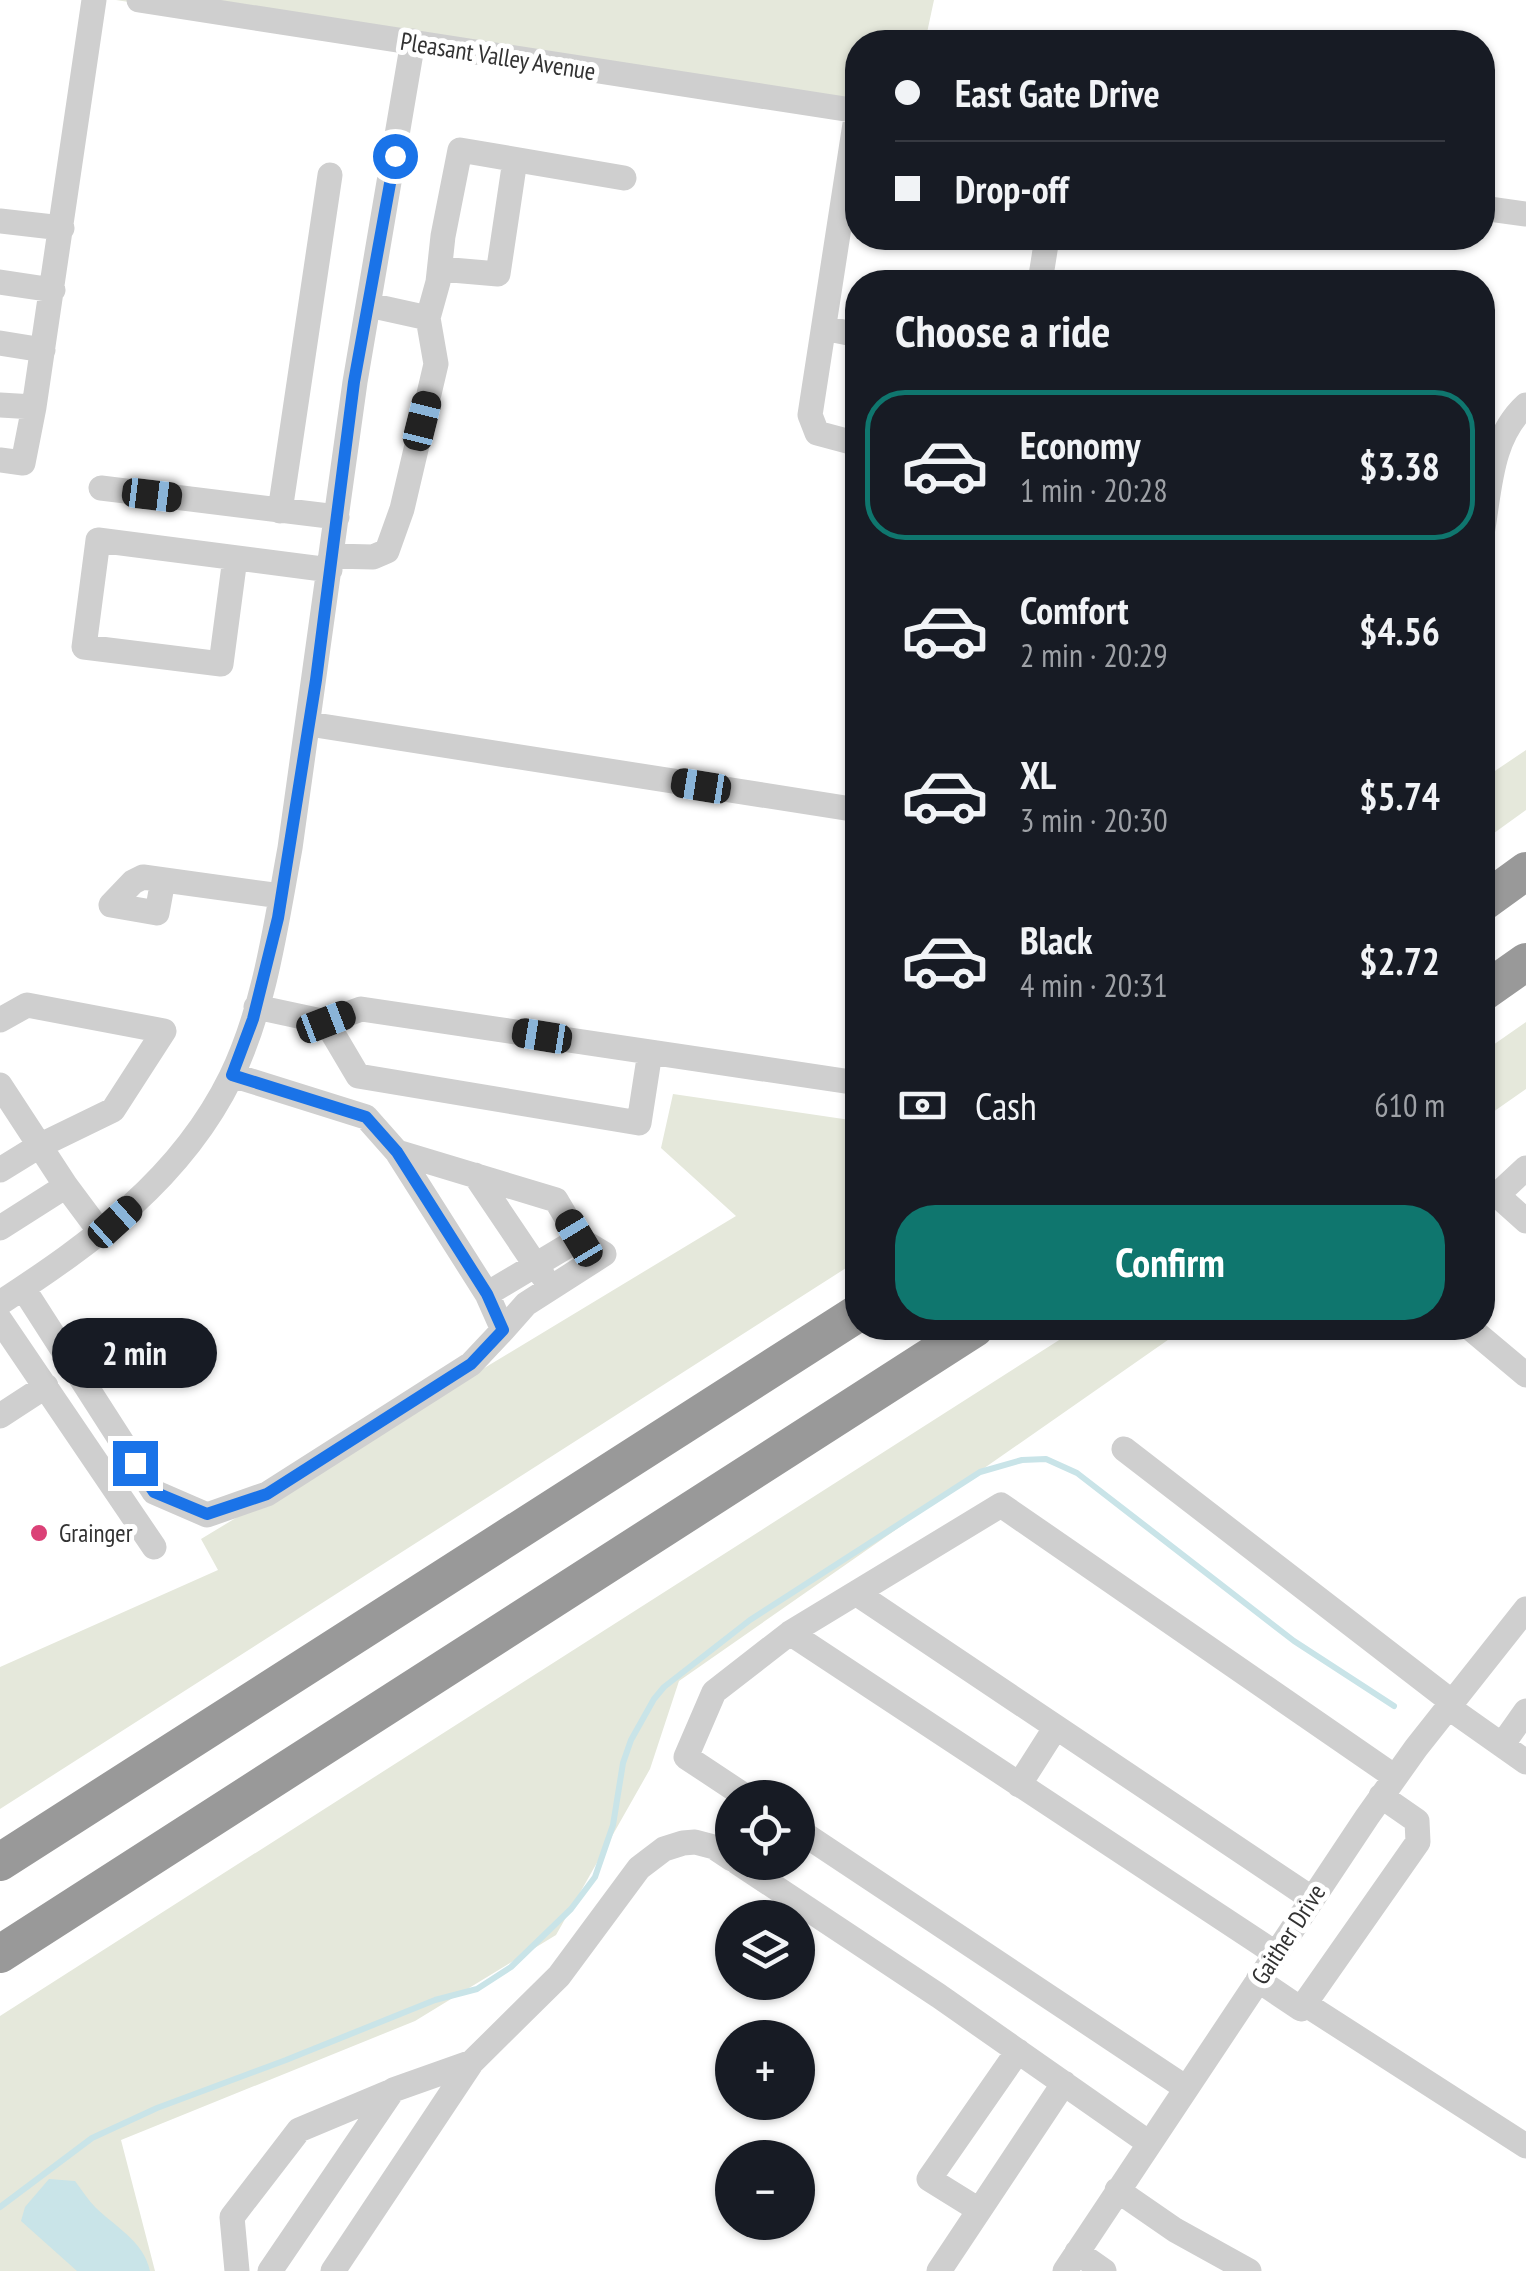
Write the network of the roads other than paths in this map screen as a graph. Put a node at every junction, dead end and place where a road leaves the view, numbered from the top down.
1 (94, 0) edge
2 (139, 0) edge
3 (413, 41) junction
4 (845, 109) edge
5 (515, 160) junction
6 (330, 175) dead end
7 (624, 178) dead end
8 (845, 190) edge
9 (1495, 210) edge
10 (1526, 214) edge
11 (0, 220) edge
12 (62, 228) junction
13 (440, 269) junction
14 (0, 282) edge
15 (52, 290) junction
16 (369, 305) junction
17 (428, 318) junction
18 (824, 328) junction
19 (845, 332) edge
20 (0, 343) edge
21 (43, 350) junction
22 (0, 405) edge
23 (1526, 405) edge
24 (34, 407) junction
25 (845, 440) edge
26 (1495, 456) edge
27 (0, 460) edge
28 (101, 488) dead end
29 (280, 511) junction
30 (337, 517) junction
31 (235, 558) junction
32 (331, 563) junction
33 (309, 724) junction
34 (845, 808) edge
35 (1526, 871) edge
36 (163, 880) dead end
37 (1495, 893) edge
38 (282, 896) junction
39 (1526, 962) edge
40 (1495, 984) edge
41 (256, 1007) junction
42 (0, 1020) edge
43 (326, 1022) junction
44 (650, 1052) junction
45 (232, 1075) junction
46 (845, 1081) edge
47 (0, 1084) edge
48 (39, 1146) junction
49 (397, 1152) junction
50 (1526, 1168) edge
51 (0, 1170) edge
52 (475, 1175) junction
53 (66, 1186) junction
54 (1526, 1221) edge
55 (0, 1228) edge
56 (101, 1233) junction
57 (579, 1238) junction
58 (535, 1265) junction
59 (23, 1288) junction
60 (551, 1288) junction
61 (487, 1294) junction
62 (0, 1303) edge
63 (0, 1320) edge
64 (845, 1321) edge
65 (503, 1330) junction
66 (956, 1340) edge
67 (1485, 1340) edge
68 (1526, 1374) edge
69 (46, 1386) junction
70 (0, 1416) edge
71 (1124, 1449) dead end
72 (154, 1547) dead end
73 (856, 1593) junction
74 (1526, 1609) edge
75 (790, 1633) junction
76 (1450, 1704) junction
77 (1526, 1712) edge
78 (1056, 1727) junction
79 (1502, 1745) junction
80 (1526, 1762) edge
81 (721, 1780) edge
82 (1019, 1785) junction
83 (1388, 1786) junction
84 (815, 1841) edge
85 (715, 1849) edge
86 (0, 1862) edge
87 (763, 1880) edge
88 (1311, 1898) junction
89 (1274, 1953) junction
90 (0, 1954) edge
91 (1258, 1980) junction
92 (1305, 2004) junction
93 (1018, 2051) junction
94 (472, 2062) junction
95 (1064, 2084) junction
96 (1186, 2088) junction
97 (393, 2090) junction
98 (1149, 2143) junction
99 (1526, 2146) edge
100 (1117, 2190) junction
101 (979, 2210) junction
102 (1071, 2262) edge
103 (237, 2271) edge
104 (270, 2271) edge
105 (333, 2271) edge
106 (939, 2271) edge
107 (1104, 2271) edge
108 (1249, 2271) edge

1 - 12 street
2 - 3 street, Pleasant Valley Avenue
3 - 4 street, Pleasant Valley Avenue
3 - 16 street
5 - 7 street
5 - 13 street
5 - 13 street
6 - 29 street
8 - 18 street
9 - 10 street
11 - 12 street
12 - 15 street
13 - 17 street
14 - 15 street
15 - 21 street
16 - 17 street
16 - 30 street
17 - 32 street
18 - 19 street
18 - 25 street
20 - 21 street
21 - 24 street
22 - 24 street
23 - 26 street
24 - 27 street
28 - 29 street
29 - 30 street
30 - 32 street
31 - 31 street
31 - 32 street
32 - 33 street
33 - 34 street
33 - 38 street
35 - 37 highway
36 - 38 street
38 - 41 street
39 - 40 highway
41 - 43 street
41 - 45 street
42 - 48 street
43 - 44 street
43 - 44 street
44 - 46 street
45 - 49 street
45 - 56 street
47 - 48 street
48 - 51 street
48 - 53 street
49 - 52 street
49 - 61 street
50 - 54 street
52 - 57 street
52 - 58 street
53 - 55 street
53 - 56 street
56 - 59 street
57 - 58 street
57 - 60 street
58 - 60 street
58 - 61 street
59 - 62 street
59 - 65 street
60 - 65 street
61 - 65 street
63 - 69 street
64 - 86 highway
66 - 90 highway
67 - 68 street
69 - 70 street
69 - 72 street
71 - 76 street
73 - 75 street
73 - 78 street
73 - 83 street
74 - 76 street, Gaither Drive
75 - 81 street
75 - 82 street
76 - 79 street
76 - 83 street, Gaither Drive
77 - 79 street
78 - 82 street
78 - 88 street
79 - 80 street
82 - 89 street
83 - 88 street, Gaither Drive
83 - 92 street
84 - 96 street
85 - 94 street
87 - 93 street
88 - 89 street, Gaither Drive
89 - 91 street, Gaither Drive
91 - 92 street
91 - 96 street, Gaither Drive
92 - 99 street
93 - 95 street
93 - 101 street
94 - 97 street
94 - 105 street
95 - 98 street
95 - 101 street
96 - 98 street, Gaither Drive
97 - 103 street
97 - 104 street
98 - 100 street, Gaither Drive
100 - 102 street, Gaither Drive
100 - 108 street
101 - 106 street
102 - 107 street

